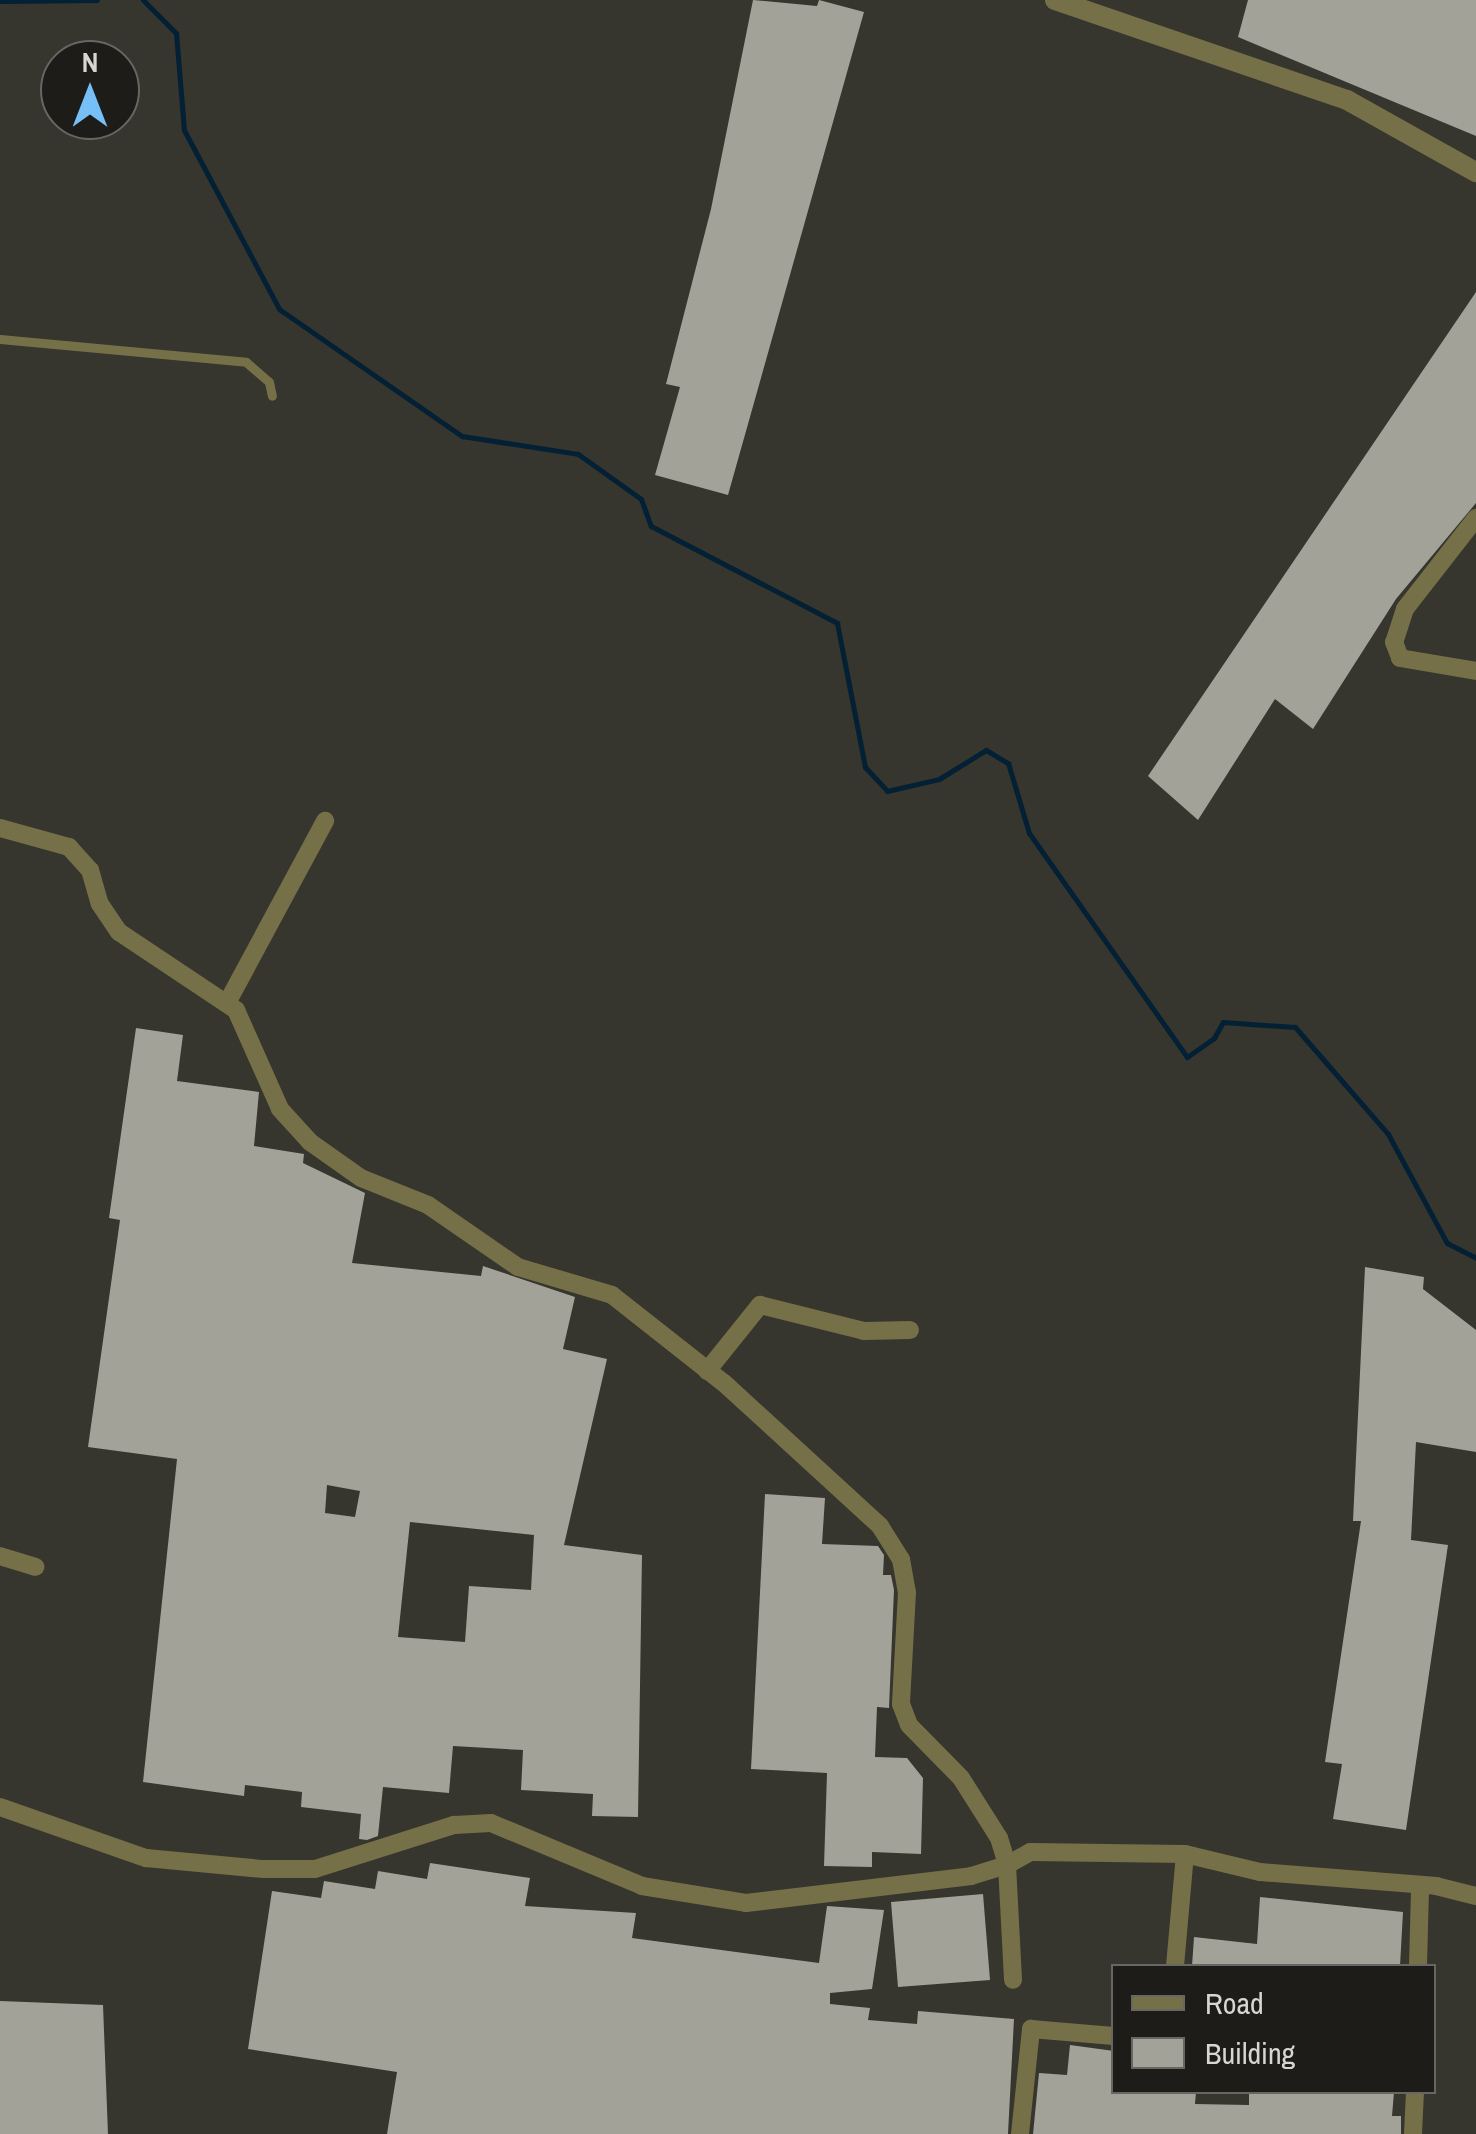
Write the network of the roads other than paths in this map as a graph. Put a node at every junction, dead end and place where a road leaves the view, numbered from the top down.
1 (1055, 0) edge
2 (1472, 164) edge
3 (0, 338) edge
4 (272, 396) dead end
5 (1476, 518) edge
6 (1476, 671) edge
7 (325, 821) dead end
8 (0, 828) edge
9 (227, 1003) junction
10 (910, 1330) dead end
11 (708, 1371) junction
12 (0, 1556) edge
13 (35, 1567) dead end
14 (0, 1807) edge
15 (1184, 1854) junction
16 (1007, 1865) junction
17 (1420, 1887) junction
18 (1476, 1896) edge
19 (1175, 1964) edge
20 (1418, 1964) edge
21 (1013, 1980) dead end
22 (1111, 2036) edge
23 (1414, 2094) edge
24 (1020, 2134) edge
25 (1413, 2134) edge

1 - 2 street
3 - 4 lane
5 - 6 street
7 - 9 street
8 - 9 street
9 - 11 street
10 - 11 street
11 - 16 street
12 - 13 street
14 - 16 street
15 - 16 street
15 - 17 street
15 - 19 street
16 - 21 street
17 - 18 street
17 - 20 street
22 - 24 street
23 - 25 street

